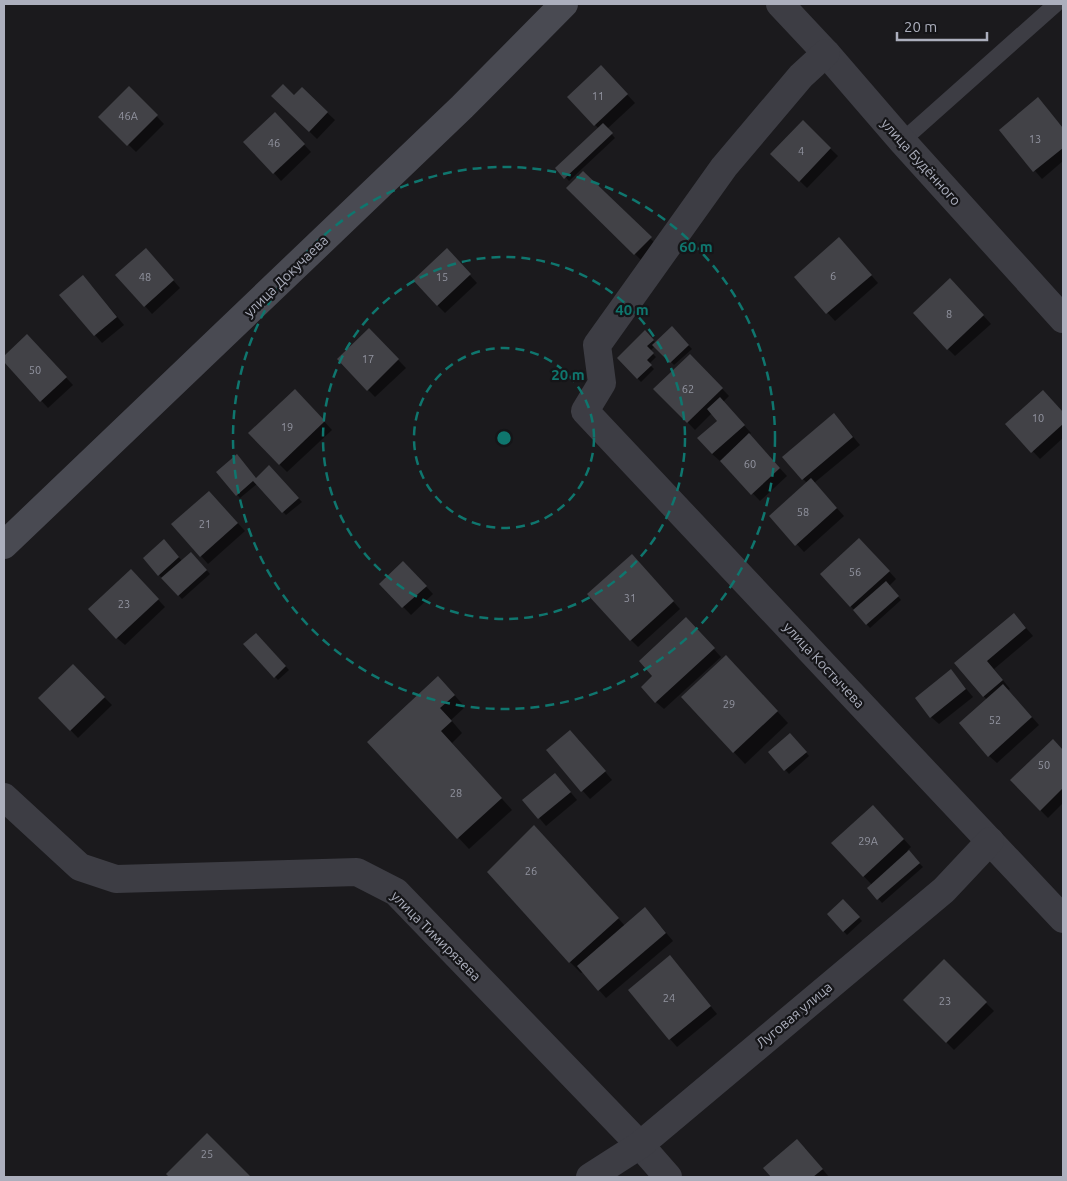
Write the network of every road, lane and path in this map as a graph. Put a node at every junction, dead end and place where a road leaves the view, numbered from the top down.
1 (564, 4) edge
2 (780, 4) edge
3 (1056, 4) edge
4 (826, 53) junction
5 (902, 142) junction
6 (1063, 320) edge
7 (4, 545) edge
8 (4, 797) edge
9 (990, 842) junction
10 (1063, 919) edge
11 (640, 1145) junction
12 (590, 1177) edge
13 (668, 1177) edge

1 - 7 main road, улица Докучаева
2 - 4 street, улица Будённого
3 - 5 lane
4 - 5 street, улица Будённого
4 - 9 street, улица Костычева
5 - 6 street, улица Будённого
8 - 11 street, улица Тимирязева
9 - 10 street, улица Костычева
9 - 11 street, Луговая улица
11 - 12 street, Луговая улица
11 - 13 street, улица Тимирязева

